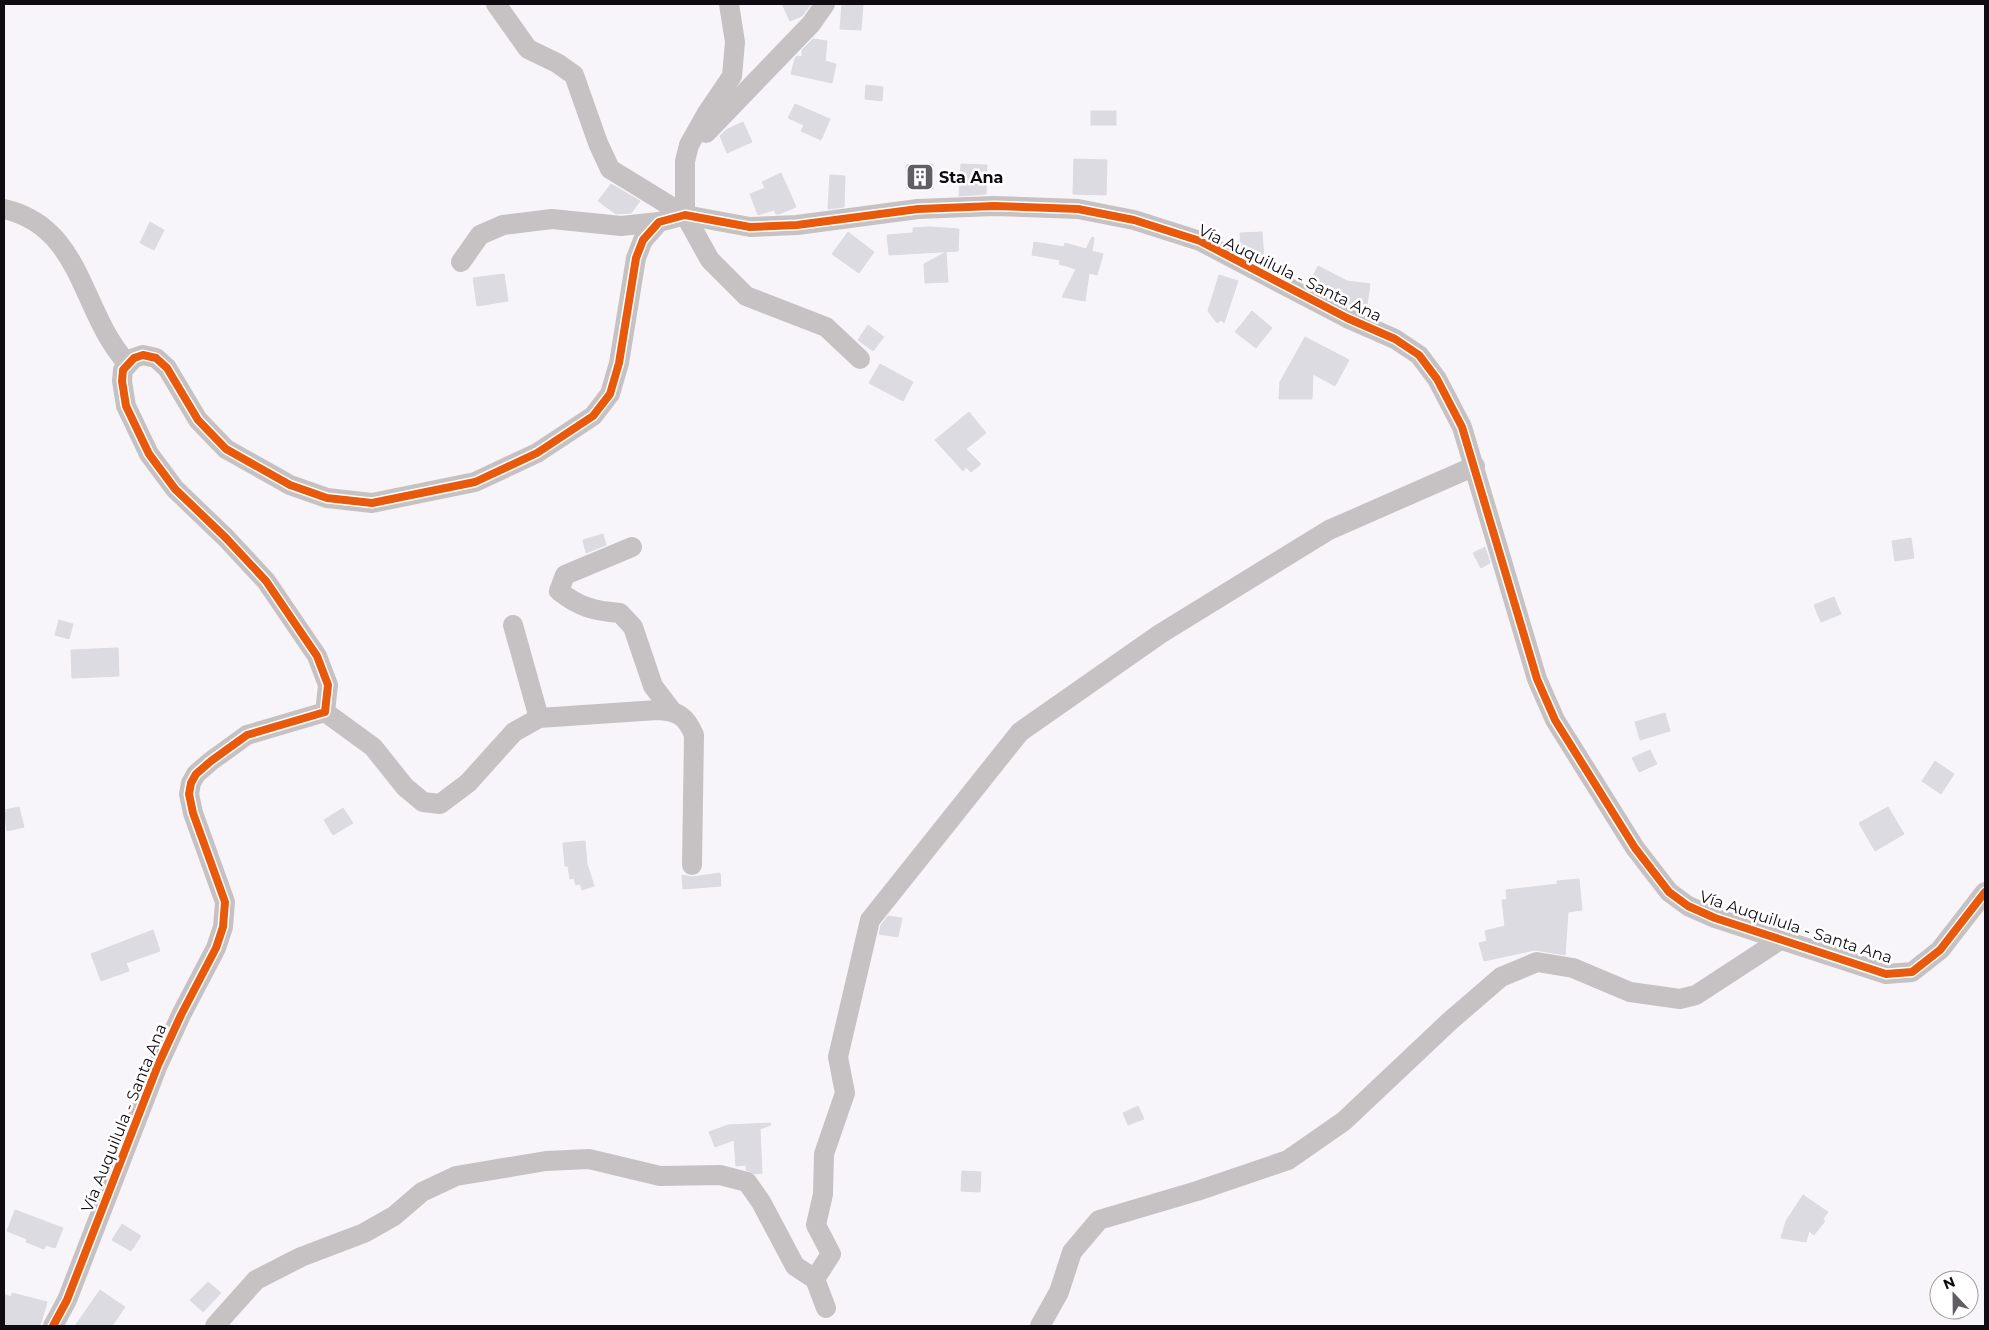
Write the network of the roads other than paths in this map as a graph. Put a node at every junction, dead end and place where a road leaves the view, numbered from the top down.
1 (496, 4) edge
2 (730, 4) edge
3 (825, 4) edge
4 (689, 145) junction
5 (4, 209) edge
6 (685, 215) junction
7 (659, 222) junction
8 (461, 262) dead end
9 (860, 358) dead end
10 (127, 363) junction
11 (1474, 466) junction
12 (632, 547) dead end
13 (513, 624) dead end
14 (672, 711) junction
15 (325, 712) junction
16 (539, 718) junction
17 (692, 865) dead end
18 (1985, 892) edge
19 (1780, 940) junction
20 (815, 1279) junction
21 (826, 1308) dead end
22 (53, 1326) edge
23 (215, 1326) edge
24 (1040, 1326) edge

1 - 6 street
2 - 4 street
3 - 4 street
4 - 6 street
5 - 10 street
6 - 7 street, Vía Auquilula - Santa Ana
6 - 9 street
6 - 11 street, Vía Auquilula - Santa Ana
7 - 8 street, Vía Auquilula - Santa Ana
7 - 10 street
10 - 15 street
11 - 19 street, Vía Auquilula - Santa Ana
11 - 20 street
12 - 14 street
13 - 16 street
14 - 16 street
14 - 17 street
15 - 16 street
15 - 22 street, Vía Auquilula - Santa Ana
18 - 19 street, Vía Auquilula - Santa Ana
19 - 24 street
20 - 21 street
20 - 23 street

